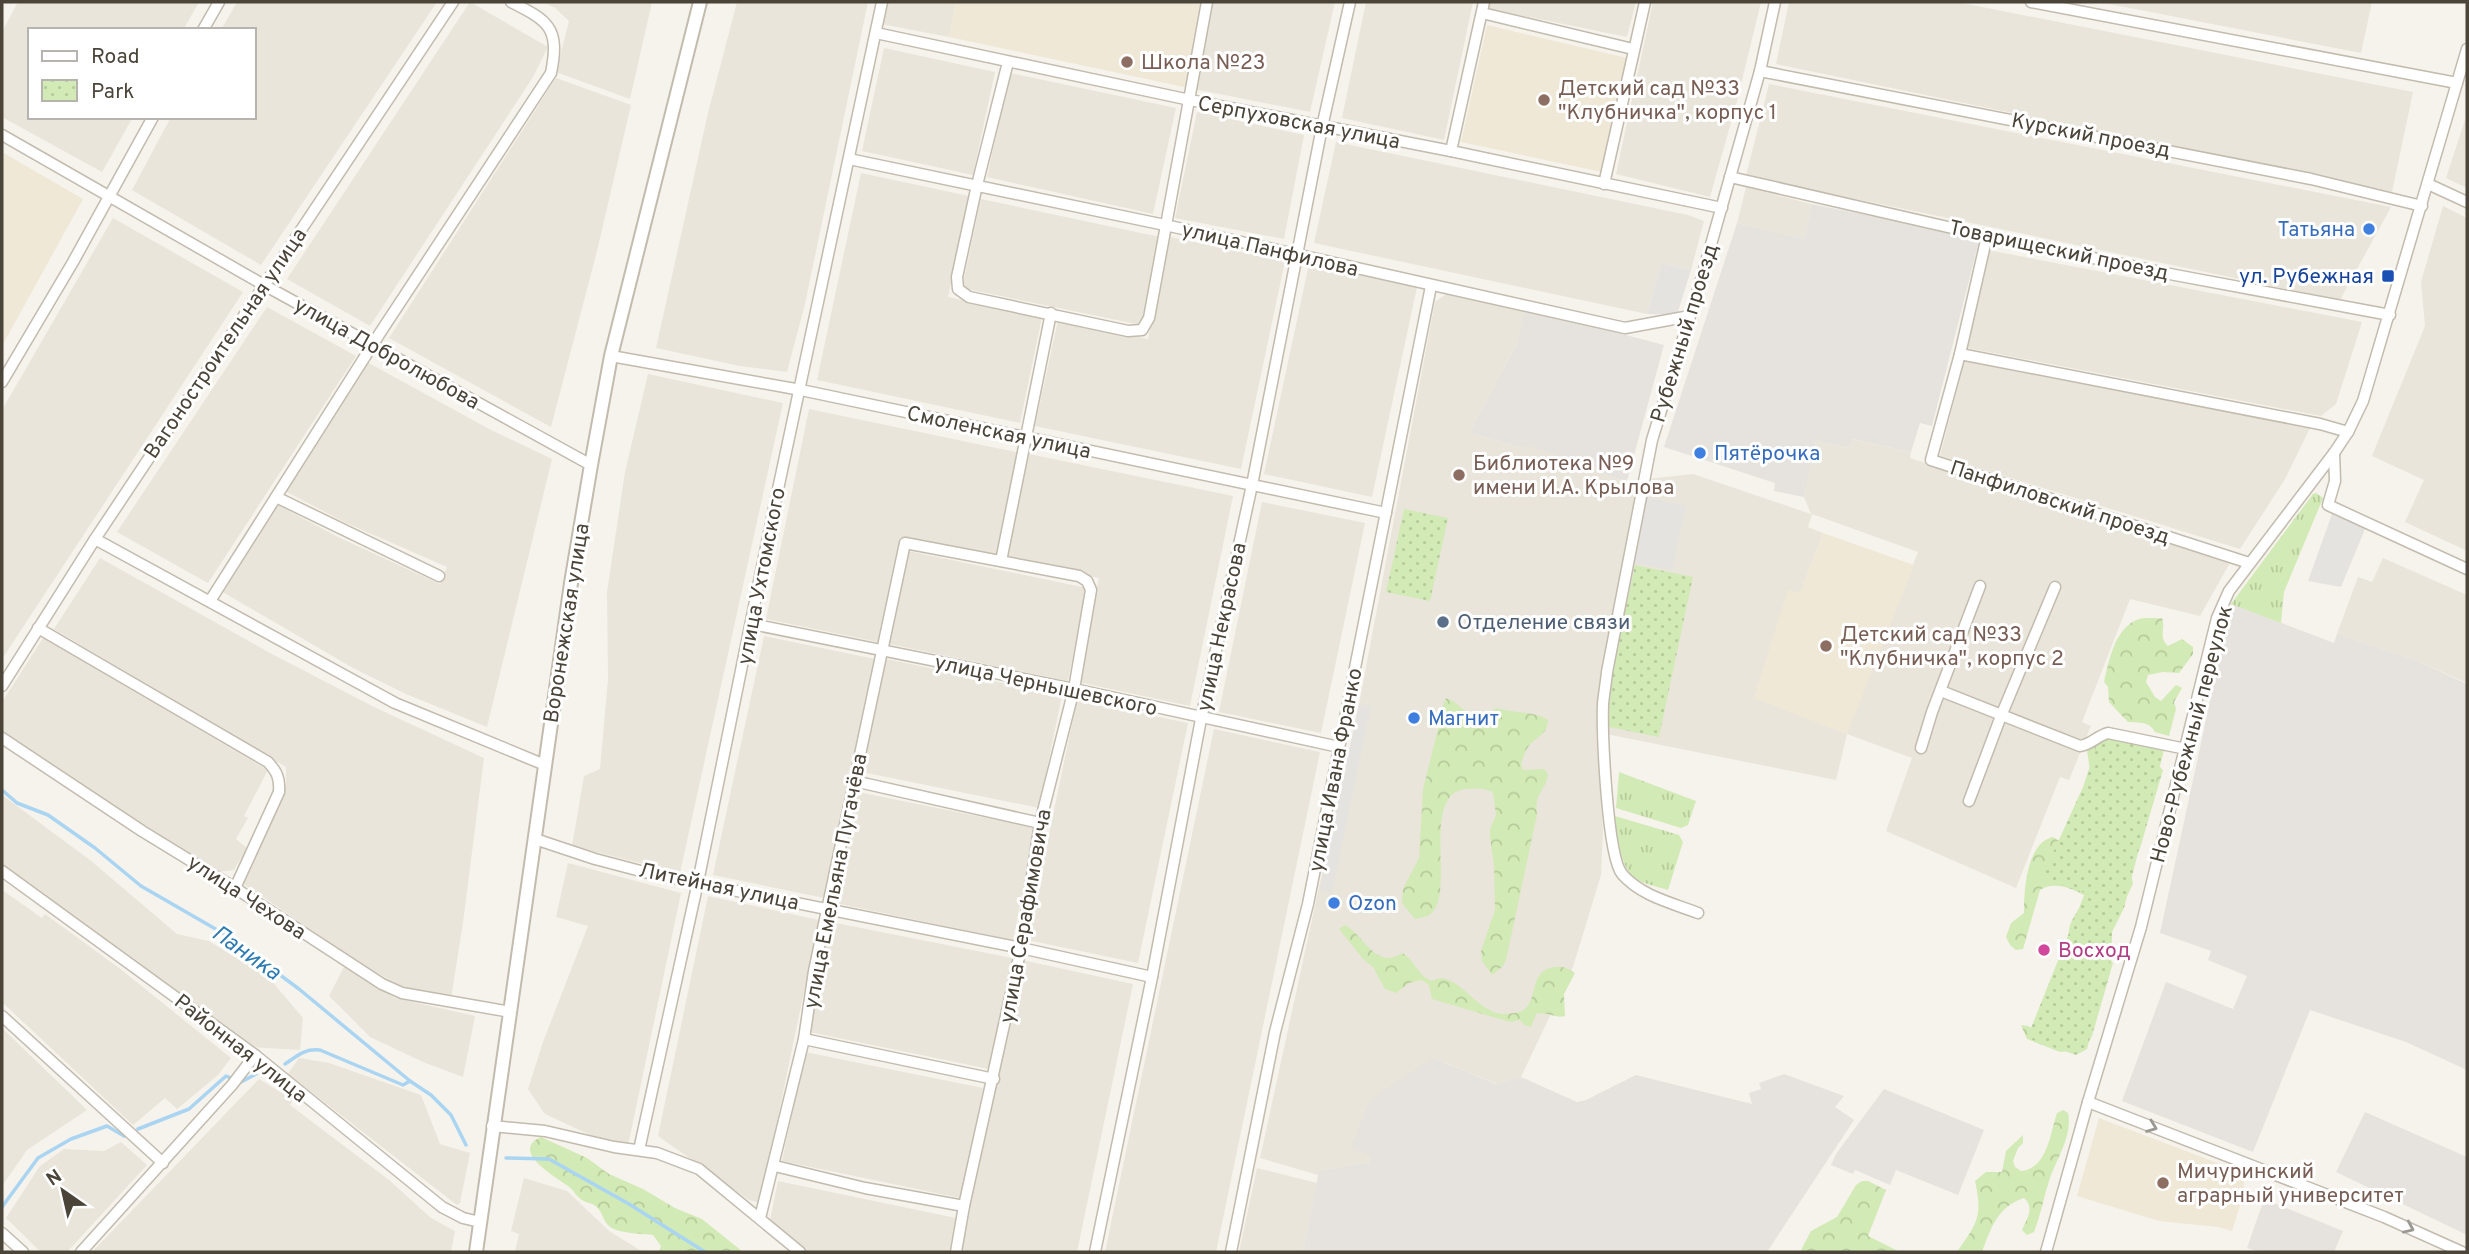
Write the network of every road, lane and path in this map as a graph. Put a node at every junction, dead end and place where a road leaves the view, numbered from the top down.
1 (219, 2) edge
2 (453, 2) edge
3 (511, 2) edge
4 (700, 2) edge
5 (882, 2) edge
6 (1207, 2) edge
7 (1350, 2) edge
8 (1484, 2) edge
9 (1645, 2) edge
10 (1775, 2) edge
11 (2031, 2) edge
12 (1482, 13) junction
13 (204, 28) edge
14 (876, 33) junction
15 (1633, 49) junction
16 (2467, 49) edge
17 (1008, 62) junction
18 (1759, 71) junction
19 (2457, 83) junction
20 (1191, 100) junction
21 (152, 119) edge
22 (1322, 127) junction
23 (2, 135) edge
24 (1451, 151) junction
25 (849, 159) junction
26 (1730, 177) junction
27 (1604, 184) junction
28 (2428, 184) junction
29 (976, 185) junction
30 (108, 195) junction
31 (2467, 202) edge
32 (2422, 206) junction
33 (1721, 208) junction
34 (1165, 225) junction
35 (1987, 236) junction
36 (1298, 254) junction
37 (264, 285) junction
38 (1431, 286) junction
39 (1051, 313) junction
40 (1690, 316) junction
41 (2390, 316) junction
42 (373, 344) junction
43 (1960, 354) junction
44 (611, 356) junction
45 (2, 382) edge
46 (801, 390) junction
47 (2348, 432) junction
48 (1026, 438) junction
49 (2334, 453) junction
50 (591, 465) junction
51 (1252, 485) junction
52 (276, 497) junction
53 (1386, 513) junction
54 (95, 539) junction
55 (1001, 561) junction
56 (2249, 563) junction
57 (2467, 569) edge
58 (439, 576) dead end
59 (1980, 586) dead end
60 (2055, 587) dead end
61 (209, 601) junction
62 (752, 624) junction
63 (38, 628) junction
64 (883, 651) junction
65 (2, 686) edge
66 (1074, 689) junction
67 (1941, 691) junction
68 (2001, 716) junction
69 (1201, 719) junction
70 (2, 738) edge
71 (1339, 747) junction
72 (1921, 748) dead end
73 (2186, 749) junction
74 (545, 765) junction
75 (854, 781) junction
76 (1969, 802) dead end
77 (1040, 823) junction
78 (536, 839) junction
79 (2, 871) edge
80 (698, 882) junction
81 (235, 888) junction
82 (828, 909) junction
83 (1698, 913) dead end
84 (1021, 948) junction
85 (1152, 977) junction
86 (511, 1012) junction
87 (2, 1016) edge
88 (804, 1040) junction
89 (255, 1055) junction
90 (994, 1079) junction
91 (2088, 1102) junction
92 (492, 1126) junction
93 (639, 1150) junction
94 (163, 1163) junction
95 (775, 1166) junction
96 (964, 1206) junction
97 (760, 1218) junction
98 (480, 1222) junction
99 (2, 1233) edge
100 (23, 1252) edge
101 (81, 1252) edge
102 (476, 1252) edge
103 (800, 1252) edge
104 (956, 1252) edge
105 (1095, 1252) edge
106 (1231, 1252) edge
107 (2046, 1252) edge
108 (2462, 1252) edge

1 - 13 street
2 - 37 street, Вагоностроительная улица
3 - 42 street
4 - 44 street, Воронежская улица
5 - 14 street, улица Ухтомского
6 - 20 street
7 - 22 street, улица Некрасова
8 - 12 street
9 - 15 street
10 - 18 street, Рубежный проезд
11 - 19 street
12 - 15 street
12 - 24 street
14 - 17 street, Серпуховская улица
14 - 25 street, улица Ухтомского
15 - 27 street
16 - 19 street, Ново-Рубежный переулок
17 - 20 street, Серпуховская улица
17 - 29 street
18 - 26 street, Рубежный проезд
18 - 32 street, Курский проезд
19 - 28 street, Ново-Рубежный переулок
20 - 22 street, Серпуховская улица
20 - 34 street
21 - 30 street
22 - 24 street, Серпуховская улица
22 - 36 street, улица Некрасова
23 - 30 street, улица Добролюбова
24 - 27 street, Серпуховская улица
25 - 29 street, улица Панфилова
25 - 46 street, улица Ухтомского
26 - 33 street, Рубежный проезд
26 - 35 street, Товарищеский проезд
27 - 33 street, Серпуховская улица
28 - 31 street
28 - 32 street, Ново-Рубежный переулок
29 - 34 street, улица Панфилова
29 - 39 street
30 - 37 street, улица Добролюбова
30 - 45 street
32 - 41 street, Ново-Рубежный переулок
33 - 40 street, Рубежный проезд
34 - 36 street, улица Панфилова
34 - 39 street
35 - 41 street, Товарищеский проезд
35 - 43 street, Панфиловский проезд
36 - 38 street, улица Панфилова
36 - 51 street, улица Некрасова
37 - 42 street, улица Добролюбова
37 - 54 street, Вагоностроительная улица
38 - 40 street, улица Панфилова
38 - 53 street, улица Ивана Франко
39 - 48 street
40 - 83 street, Рубежный проезд
41 - 47 street, Ново-Рубежный переулок
42 - 50 street, улица Добролюбова
42 - 52 street
43 - 47 street
43 - 56 street, Панфиловский проезд
44 - 46 street, Смоленская улица
44 - 50 street, Воронежская улица
46 - 48 street, Смоленская улица
46 - 62 street, улица Ухтомского
47 - 49 street, Ново-Рубежный переулок
48 - 51 street, Смоленская улица
48 - 55 street
49 - 56 street, Ново-Рубежный переулок
49 - 57 street
50 - 74 street, Воронежская улица
51 - 53 street, Смоленская улица
51 - 69 street, улица Некрасова
52 - 58 street
52 - 61 street
53 - 71 street, улица Ивана Франко
54 - 61 street
54 - 63 street, Вагоностроительная улица
55 - 64 street, улица Емельяна Пугачёва
55 - 66 street, улица Серафимовича
56 - 73 street, Ново-Рубежный переулок
59 - 67 street
60 - 68 street
61 - 74 street
62 - 64 street, улица Чернышевского
62 - 80 street, улица Ухтомского
63 - 65 street, Вагоностроительная улица
63 - 81 street
64 - 66 street, улица Чернышевского
64 - 75 street, улица Емельяна Пугачёва
66 - 69 street, улица Чернышевского
66 - 77 street, улица Серафимовича
67 - 68 street
67 - 72 street
68 - 73 street
68 - 76 street
69 - 71 street, улица Чернышевского
69 - 85 street, улица Некрасова
70 - 81 street, улица Чехова
71 - 106 street, улица Ивана Франко
73 - 91 street, Ново-Рубежный переулок
74 - 78 street, Воронежская улица
75 - 77 street
75 - 82 street, улица Емельяна Пугачёва
77 - 84 street, улица Серафимовича
78 - 80 street, Литейная улица
78 - 86 street, Воронежская улица
79 - 89 street, Районная улица
80 - 82 street, Литейная улица
80 - 93 street, улица Ухтомского
81 - 86 street, улица Чехова
82 - 84 street, Литейная улица
82 - 88 street, улица Емельяна Пугачёва
84 - 85 street, Литейная улица
84 - 90 street, улица Серафимовича
85 - 105 street, улица Некрасова
86 - 92 street, Воронежская улица
87 - 94 street
88 - 90 street
88 - 95 street, улица Емельяна Пугачёва
89 - 94 street
89 - 98 street, Районная улица
90 - 96 street, улица Серафимовича
91 - 107 street, Ново-Рубежный переулок
91 -> 108 street
92 - 93 street
92 - 98 street, Воронежская улица
93 - 97 street
94 - 101 street
95 - 96 street
95 - 97 street, улица Емельяна Пугачёва
96 - 104 street, улица Серафимовича
97 - 103 street
98 - 102 street, Воронежская улица
99 - 100 street

